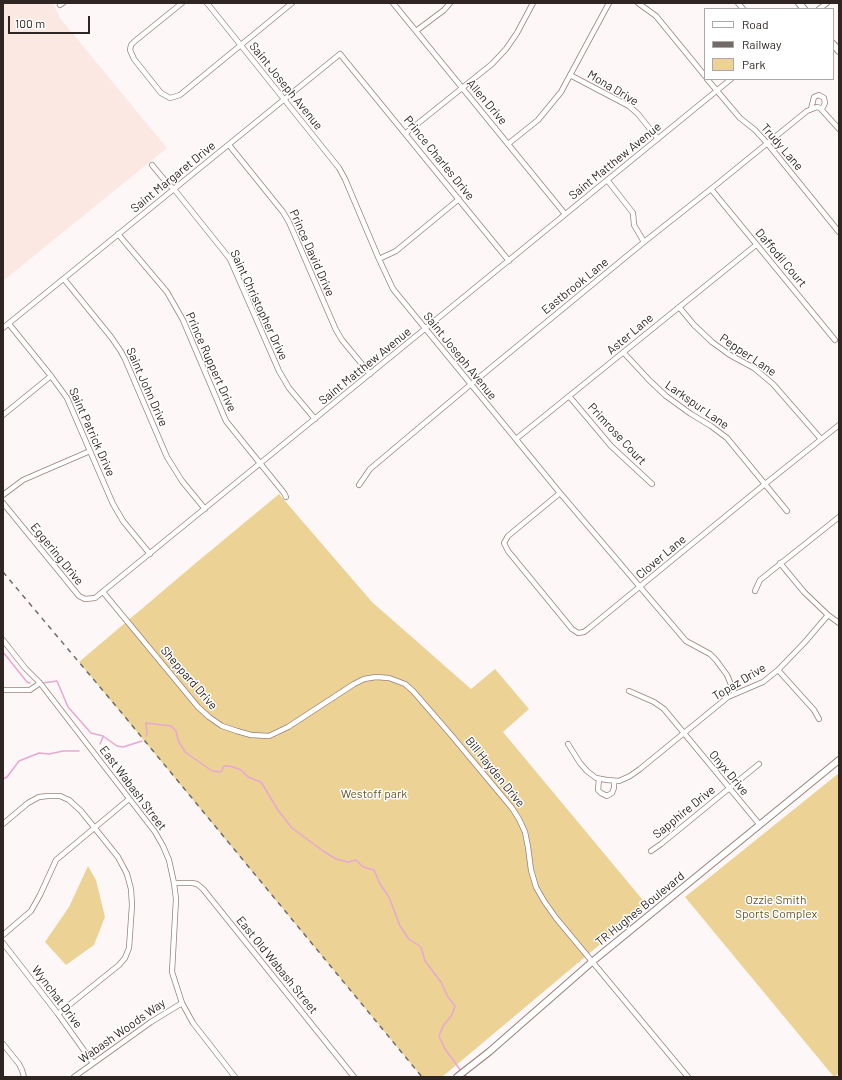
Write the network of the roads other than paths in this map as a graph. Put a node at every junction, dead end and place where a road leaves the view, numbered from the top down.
1 (182, 3) edge
2 (207, 3) edge
3 (292, 3) edge
4 (393, 3) edge
5 (450, 3) edge
6 (533, 3) edge
7 (609, 3) edge
8 (638, 3) edge
9 (416, 31) junction
10 (240, 45) junction
11 (353, 68) joint
12 (570, 75) junction
13 (704, 75) edge
14 (708, 80) edge
15 (730, 80) edge
16 (462, 88) junction
17 (717, 91) junction
18 (284, 100) junction
19 (811, 108) junction
20 (822, 109) junction
21 (839, 129) edge
22 (406, 133) junction
23 (658, 139) junction
24 (767, 143) junction
25 (508, 144) junction
26 (229, 145) junction
27 (152, 165) dead end
28 (608, 181) junction
29 (174, 189) junction
30 (711, 190) junction
31 (459, 199) junction
32 (565, 214) junction
33 (839, 232) edge
34 (118, 234) junction
35 (644, 242) junction
36 (756, 245) junction
37 (378, 259) junction
38 (509, 261) junction
39 (64, 279) junction
40 (679, 307) junction
41 (9, 324) junction
42 (3, 328) edge
43 (425, 330) junction
44 (835, 340) dead end
45 (624, 353) junction
46 (370, 374) junction
47 (52, 376) junction
48 (470, 385) junction
49 (569, 396) junction
50 (3, 415) edge
51 (315, 419) junction
52 (839, 425) edge
53 (516, 440) junction
54 (821, 440) junction
55 (90, 451) junction
56 (260, 464) junction
57 (652, 484) dead end
58 (765, 484) junction
59 (359, 485) dead end
60 (560, 494) junction
61 (3, 495) edge
62 (286, 497) dead end
63 (3, 503) edge
64 (205, 509) junction
65 (787, 511) dead end
66 (839, 517) edge
67 (150, 554) junction
68 (780, 563) junction
69 (639, 587) junction
70 (755, 591) dead end
71 (103, 592) junction
72 (828, 615) junction
73 (839, 622) edge
74 (3, 640) edge
75 (778, 670) junction
76 (364, 679) joint
77 (40, 683) junction
78 (3, 690) edge
79 (629, 691) dead end
80 (735, 694) junction
81 (819, 718) dead end
82 (683, 733) junction
83 (568, 744) dead end
84 (839, 760) edge
85 (759, 764) dead end
86 (599, 779) junction
87 (614, 781) junction
88 (730, 788) junction
89 (129, 799) junction
90 (3, 824) edge
91 (760, 825) junction
92 (95, 828) junction
93 (651, 851) dead end
94 (174, 883) junction
95 (3, 935) edge
96 (3, 944) edge
97 (593, 961) junction
98 (182, 1003) junction
99 (58, 1014) junction
100 (3, 1044) edge
101 (93, 1063) junction
102 (24, 1077) edge
103 (74, 1077) edge
104 (235, 1077) edge
105 (354, 1077) edge
106 (457, 1077) edge
107 (688, 1077) edge

1 - 10 street
2 - 10 street, Saint Joseph Avenue
3 - 10 street
4 - 9 street, Allen Drive
5 - 9 street
6 - 16 street
7 - 12 street
8 - 13 street
9 - 16 street, Allen Drive
10 - 18 street, Saint Joseph Avenue
11 - 18 street, Saint Margaret Drive
11 - 22 street, Prince Charles Drive
12 - 23 street, Mona Drive
12 - 25 street
14 - 17 street, Trudy Lane
15 - 17 street, Saint Matthew Avenue
16 - 22 street
16 - 25 street, Allen Drive
17 - 23 street, Saint Matthew Avenue
17 - 24 street, Trudy Lane
18 - 26 street, Saint Margaret Drive
18 - 37 street, Saint Joseph Avenue
19 - 20 street, Eastbrook Lane
19 - 20 street, Eastbrook Lane
19 - 24 street, Eastbrook Lane
20 - 21 street
22 - 31 street, Prince Charles Drive
23 - 28 street, Saint Matthew Avenue
24 - 30 street, Eastbrook Lane
24 - 33 street, Trudy Lane
25 - 32 street, Allen Drive
26 - 29 street, Saint Margaret Drive
26 - 46 street, Prince David Drive
27 - 29 street, Saint Christopher Drive
28 - 32 street, Saint Matthew Avenue
28 - 35 street
29 - 34 street, Saint Margaret Drive
29 - 51 street, Saint Christopher Drive
30 - 35 street, Eastbrook Lane
30 - 36 street, Daffodil Court
31 - 37 street
31 - 38 street, Prince Charles Drive
32 - 38 street, Saint Matthew Avenue
34 - 39 street, Saint Margaret Drive
34 - 56 street, Prince Ruppert Drive
35 - 48 street, Eastbrook Lane
36 - 40 street, Aster Lane
36 - 44 street, Daffodil Court
37 - 43 street, Saint Joseph Avenue
38 - 43 street, Saint Matthew Avenue
39 - 41 street, Saint Margaret Drive
39 - 64 street, Saint John Drive
40 - 45 street, Aster Lane
40 - 54 street, Pepper Lane
41 - 42 street, Saint Margaret Drive
41 - 47 street, Saint Patrick Drive
43 - 46 street, Saint Matthew Avenue
43 - 48 street, Saint Joseph Avenue
45 - 49 street, Aster Lane
45 - 58 street, Larkspur Lane
46 - 51 street, Saint Matthew Avenue
47 - 50 street
47 - 55 street, Saint Patrick Drive
48 - 53 street, Saint Joseph Avenue
48 - 59 street, Eastbrook Lane
49 - 53 street, Aster Lane
49 - 57 street, Primrose Court
51 - 56 street, Saint Matthew Avenue
52 - 54 street, Clover Lane
53 - 60 street, Saint Joseph Avenue
54 - 58 street, Clover Lane
55 - 61 street
55 - 67 street, Saint Patrick Drive
56 - 62 street, Prince Ruppert Drive
56 - 64 street, Saint Matthew Avenue
58 - 65 street, Larkspur Lane
58 - 69 street, Clover Lane
60 - 69 street, Saint Joseph Avenue
60 - 69 street, Clover Lane
63 - 71 street, Eggering Drive
64 - 67 street, Saint Matthew Avenue
66 - 68 street
67 - 71 street, Saint Matthew Avenue
68 - 70 street
68 - 72 street
69 - 80 street, Saint Joseph Avenue
71 - 76 street, Sheppard Drive
72 - 73 street
72 - 75 street, Topaz Drive
74 - 77 street, East Wabash Street
75 - 80 street, Topaz Drive
75 - 81 street
76 - 97 street, Bill Hayden Drive
77 - 78 street
77 - 89 street, East Wabash Street
79 - 82 street, Onyx Drive
80 - 82 street, Topaz Drive
82 - 87 street, Topaz Drive
82 - 88 street, Onyx Drive
83 - 86 street
84 - 91 main road, TR Hughes Boulevard
85 - 88 street, Sapphire Drive
86 - 87 street, Topaz Drive
86 - 87 street
88 - 91 street, Onyx Drive
88 - 93 street, Sapphire Drive
89 - 92 street
89 - 94 street, East Wabash Street
90 - 92 street
91 - 97 main road, TR Hughes Boulevard
92 - 95 street
92 - 99 street
94 - 98 street, East Wabash Street
94 - 105 street, East Old Wabash Street
96 - 99 street, Wynchat Drive
97 - 106 main road, TR Hughes Boulevard
97 - 107 street, Bill Hayden Drive
98 - 101 street, Wabash Woods Way
98 - 104 street, East Wabash Street
99 - 101 street, Wynchat Drive
100 - 102 street
101 - 103 street, Wabash Woods Way

